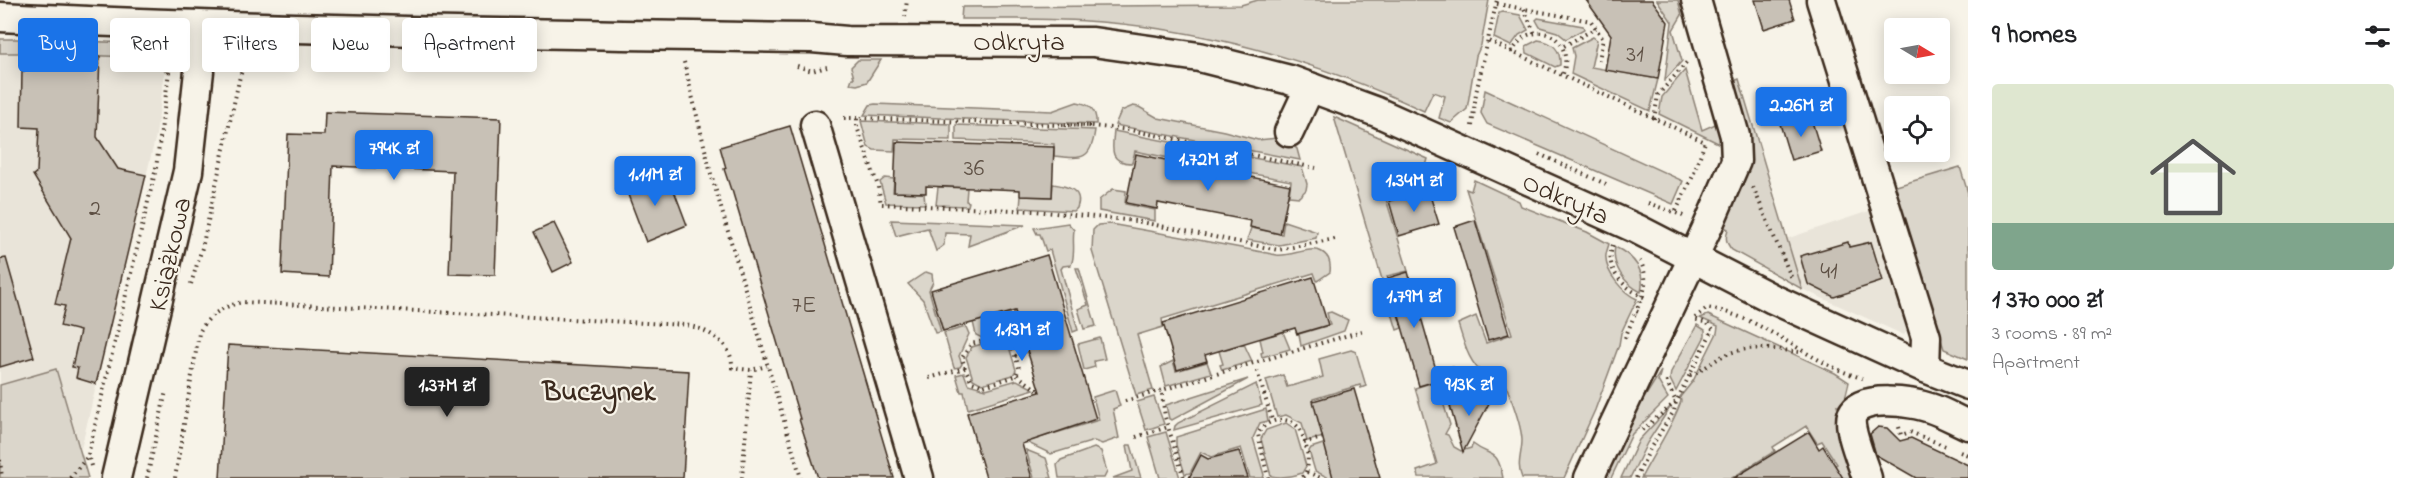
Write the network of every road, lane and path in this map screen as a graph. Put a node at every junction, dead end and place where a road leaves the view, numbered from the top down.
1 (906, 0) edge
2 (1696, 0) edge
3 (1821, 0) edge
4 (1497, 2) edge
5 (1524, 9) junction
6 (0, 17) edge
7 (904, 24) dead end
8 (202, 26) edge
9 (299, 28) edge
10 (1596, 28) junction
11 (1535, 34) junction
12 (1489, 41) junction
13 (1564, 46) junction
14 (202, 47) edge
15 (1511, 52) junction
16 (190, 58) edge
17 (201, 58) junction
18 (684, 58) dead end
19 (1598, 65) dead end
20 (786, 66) dead end
21 (835, 66) dead end
22 (169, 72) edge
23 (241, 72) edge
24 (1562, 76) junction
25 (1669, 82) dead end
26 (1310, 87) junction
27 (844, 118) dead end
28 (857, 118) junction
29 (1654, 119) junction
30 (815, 125) dead end
31 (1062, 125) dead end
32 (1091, 126) junction
33 (1289, 132) dead end
34 (1471, 132) dead end
35 (1705, 142) junction
36 (1534, 154) dead end
37 (1734, 165) junction
38 (1316, 168) dead end
39 (1609, 185) dead end
40 (1644, 201) dead end
41 (1650, 203) junction
42 (1675, 213) junction
43 (1708, 226) junction
44 (1335, 239) dead end
45 (1631, 239) junction
46 (1611, 240) dead end
47 (1693, 258) junction
48 (1793, 284) dead end
49 (190, 285) dead end
50 (1015, 310) dead end
51 (1663, 322) junction
52 (1362, 331) dead end
53 (1006, 337) junction
54 (1802, 352) junction
55 (1028, 353) dead end
56 (1015, 356) junction
57 (768, 366) junction
58 (965, 368) junction
59 (1925, 368) junction
60 (750, 370) junction
61 (1257, 371) dead end
62 (1017, 375) junction
63 (1664, 376) dead end
64 (1689, 376) dead end
65 (929, 378) dead end
66 (1870, 380) dead end
67 (1968, 385) edge
68 (166, 388) dead end
69 (1040, 392) dead end
70 (1162, 394) dead end
71 (1125, 401) dead end
72 (1272, 420) junction
73 (1968, 425) edge
74 (1168, 427) junction
75 (1136, 437) dead end
76 (1322, 438) dead end
77 (1304, 443) junction
78 (88, 455) junction
79 (0, 460) edge
80 (104, 472) edge
81 (1307, 472) junction
82 (2, 478) edge
83 (70, 478) edge
84 (147, 478) edge
85 (175, 478) edge
86 (742, 478) edge
87 (801, 478) edge
88 (919, 478) edge
89 (1184, 478) edge
90 (1268, 478) edge
91 (1301, 478) edge
92 (1321, 478) edge
93 (1589, 478) edge
94 (1636, 478) edge
95 (1867, 478) edge

1 - 7 path
2 - 37 street
3 - 59 street
4 - 5 path
4 - 12 path
5 - 10 path
5 - 11 path
6 - 8 street, Odkryta
9 - 26 street, Odkryta
10 - 13 path
10 - 19 path
11 - 13 path
11 - 15 path
12 - 15 path
12 - 34 path
13 - 24 path
14 - 17 street, Książkowa
15 - 24 path
16 - 17 path
17 - 80 street, Książkowa
18 - 57 path
20 - 21 path
22 - 78 path
23 - 49 path
24 - 29 path
25 - 29 path
26 - 33 street
26 - 45 street, Odkryta
27 - 28 path
28 - 32 path
28 - 44 path
29 - 35 path
30 - 88 street
31 - 32 path
32 - 38 path
35 - 37 path
35 - 42 path
36 - 39 path
37 - 43 street
37 - 48 path
40 - 41 path
41 - 42 path
41 - 45 path
42 - 43 path
43 - 47 street
45 - 46 path
45 - 47 street, Odkryta
45 - 51 path
47 - 51 street
47 - 59 street, Odkryta
50 - 53 path
51 - 54 path
51 - 93 street
52 - 71 path
53 - 56 path
53 - 58 path
54 - 64 path
54 - 66 path
55 - 56 path
56 - 62 path
57 - 60 path
57 - 87 path
58 - 62 path
58 - 65 path
59 - 67 street, Odkryta
60 - 85 path
60 - 86 path
61 - 72 path
62 - 69 path
63 - 94 path
68 - 84 path
70 - 74 path
72 - 77 path
72 - 90 path
73 - 95 street
74 - 75 path
74 - 89 path
76 - 77 path
77 - 81 path
78 - 80 path
78 - 83 path
79 - 82 path
81 - 91 path
81 - 92 path

